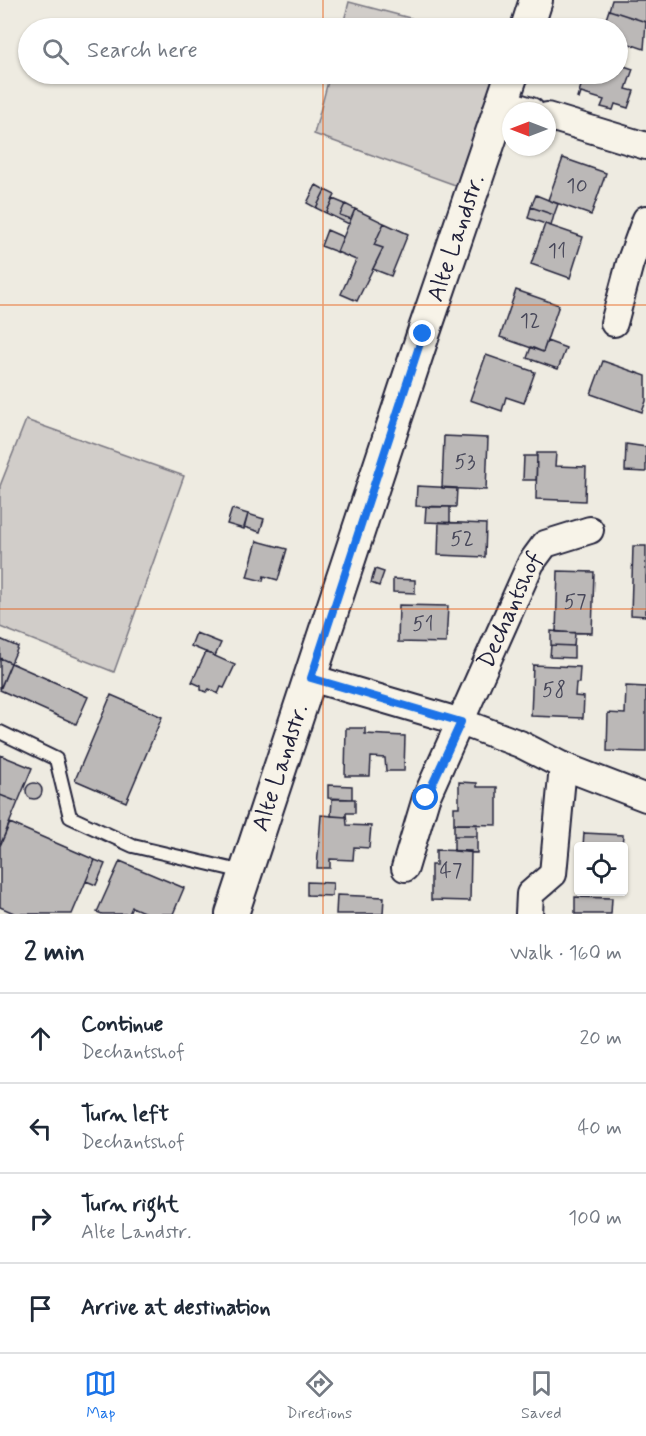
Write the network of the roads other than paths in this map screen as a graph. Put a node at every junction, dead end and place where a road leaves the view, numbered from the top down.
1 (536, 0) edge
2 (530, 18) edge
3 (515, 96) edge
4 (556, 119) edge
5 (646, 146) edge
6 (646, 219) edge
7 (614, 323) dead end
8 (590, 530) dead end
9 (311, 678) junction
10 (461, 722) junction
11 (0, 732) edge
12 (563, 766) junction
13 (646, 798) edge
14 (405, 868) dead end
15 (246, 872) junction
16 (232, 914) edge
17 (529, 914) edge

1 - 2 street
3 - 9 street, Alte Landstr.
4 - 5 street
6 - 7 street
8 - 10 street, Dechantshof
9 - 10 street
9 - 15 street, Alte Landstr.
10 - 12 street
10 - 14 street, Dechantshof
11 - 15 lane
12 - 13 street
12 - 17 street
15 - 16 street, Alte Landstr.

